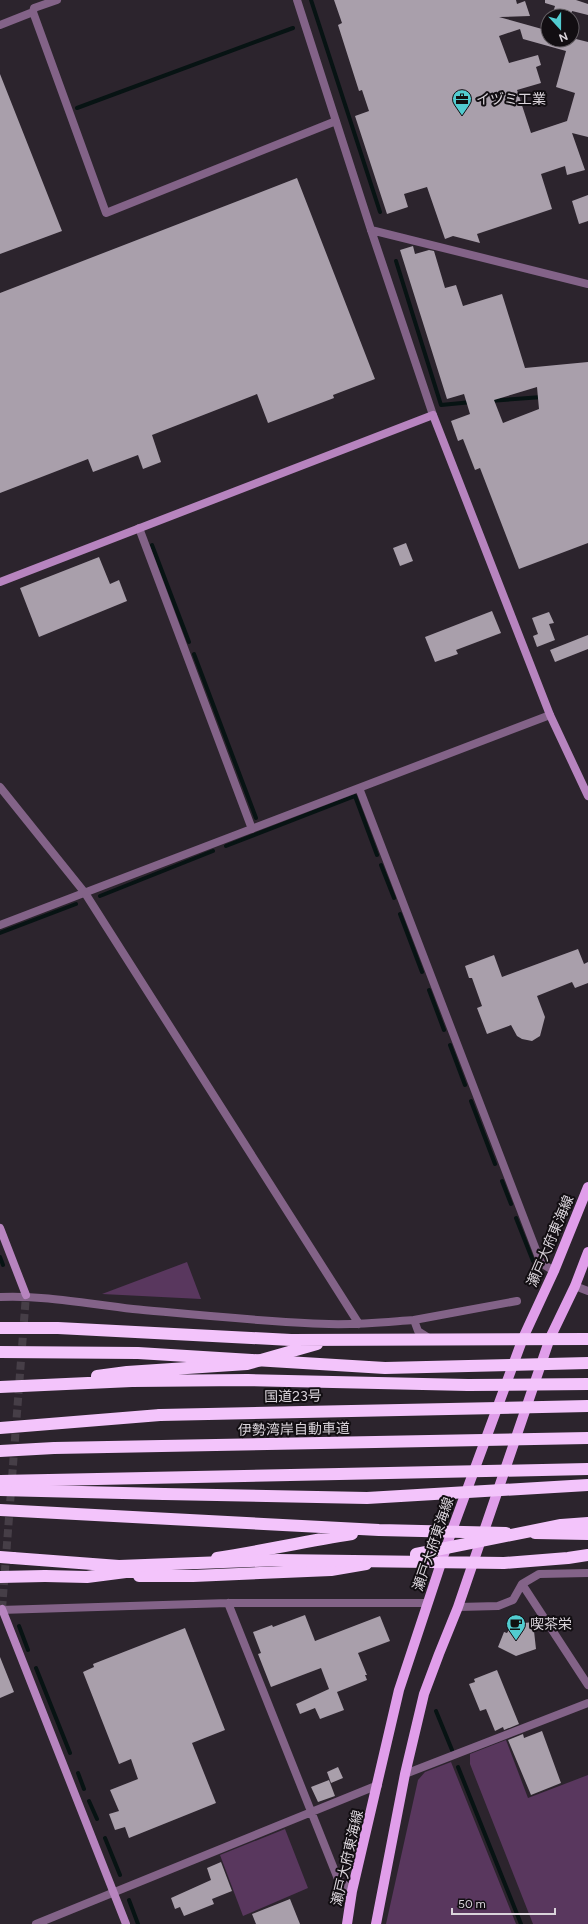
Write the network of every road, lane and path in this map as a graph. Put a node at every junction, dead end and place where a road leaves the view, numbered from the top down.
1 (57, 0) edge
2 (297, 0) edge
3 (33, 7) edge
4 (0, 25) edge
5 (336, 121) junction
6 (370, 230) junction
7 (588, 284) edge
8 (433, 415) junction
9 (139, 528) junction
10 (0, 582) edge
11 (550, 715) junction
12 (0, 786) edge
13 (359, 788) junction
14 (588, 796) edge
15 (252, 829) junction
16 (85, 893) junction
17 (0, 925) edge
18 (588, 1187) edge
19 (0, 1228) edge
20 (588, 1252) edge
21 (554, 1271) junction
22 (575, 1286) junction
23 (588, 1291) edge
24 (26, 1295) junction
25 (0, 1297) edge
26 (517, 1301) dead end
27 (414, 1320) junction
28 (358, 1324) junction
29 (0, 1328) edge
30 (429, 1338) junction
31 (523, 1338) junction
32 (550, 1338) junction
33 (588, 1339) edge
34 (330, 1340) junction
35 (0, 1352) edge
36 (588, 1363) edge
37 (588, 1384) edge
38 (14, 1386) junction
39 (0, 1387) edge
40 (588, 1406) edge
41 (0, 1428) edge
42 (588, 1438) edge
43 (0, 1451) edge
44 (588, 1468) edge
45 (0, 1481) edge
46 (588, 1485) edge
47 (0, 1490) edge
48 (0, 1510) edge
49 (588, 1523) edge
50 (379, 1530) junction
51 (451, 1533) junction
52 (483, 1533) junction
53 (588, 1534) edge
54 (588, 1554) edge
55 (0, 1557) edge
56 (588, 1573) edge
57 (0, 1577) edge
58 (87, 1577) junction
59 (522, 1584) junction
60 (228, 1603) junction
61 (428, 1603) junction
62 (458, 1607) junction
63 (1, 1610) edge
64 (588, 1685) edge
65 (588, 1703) edge
66 (405, 1774) junction
67 (378, 1786) junction
68 (312, 1812) junction
69 (352, 1891) junction
70 (114, 1893) junction
71 (36, 1924) edge
72 (126, 1924) edge
73 (347, 1924) edge
74 (376, 1924) edge

1 - 3 street
2 - 5 street
3 - 4 street
3 - 5 street
5 - 6 street
6 - 7 street
6 - 8 street
8 - 9 street
8 - 11 street
9 - 10 street
9 - 15 street
11 - 13 street
11 - 14 street
12 - 16 street
13 - 15 street
13 - 21 street
15 - 16 street
16 - 17 street
16 - 28 street
18 - 21 main road, 瀬戸大府東海線
19 - 24 street
20 - 22 main road
21 - 31 main road, 瀬戸大府東海線
22 - 23 street
22 - 32 main road
24 - 25 street
24 - 28 street
26 - 27 street
27 - 28 street
27 - 30 street
29 - 34 highway
30 - 31 highway
30 - 34 highway
31 - 32 highway
31 - 51 main road, 瀬戸大府東海線
32 - 33 highway
32 - 52 main road
34 - 38 highway
35 - 36 highway, bridge
37 - 38 highway, bridge
38 - 39 highway
40 - 41 highway, 国道23号, bridge
42 - 43 highway, 伊勢湾岸自動車道, bridge
44 - 45 highway, bridge
46 - 47 highway, bridge
48 - 50 highway
49 - 58 highway, bridge
50 - 51 highway
50 - 58 highway
51 - 52 highway
51 - 61 main road, 瀬戸大府東海線
52 - 53 highway
52 - 62 main road
54 - 55 highway, bridge
56 - 59 street
57 - 58 highway, bridge
59 - 62 street
59 - 64 street
60 - 61 street
60 - 63 street
60 - 68 street
61 - 67 main road, 瀬戸大府東海線
62 - 66 main road
63 - 70 street
65 - 66 street
66 - 74 main road
67 - 68 street
67 - 69 main road, 瀬戸大府東海線
68 - 69 street
68 - 70 street
69 - 73 main road, 瀬戸大府東海線
70 - 71 street
70 - 72 street

